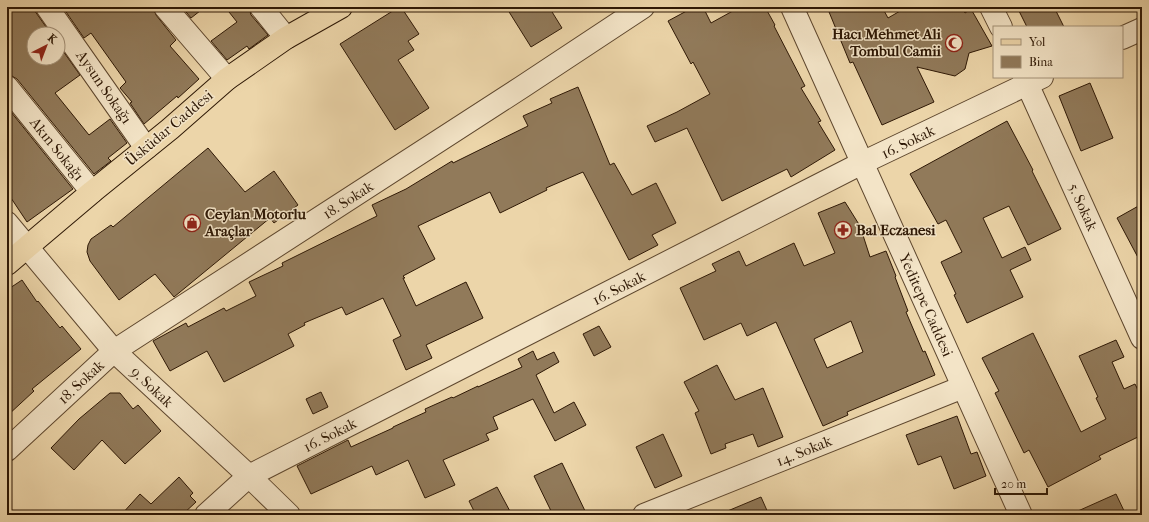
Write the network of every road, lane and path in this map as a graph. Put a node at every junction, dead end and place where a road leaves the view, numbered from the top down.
1 (47, 7) edge
2 (165, 7) edge
3 (261, 7) edge
4 (341, 7) edge
5 (643, 7) edge
6 (792, 7) edge
7 (991, 7) edge
8 (1000, 26) edge
9 (1142, 29) edge
10 (286, 38) junction
11 (1123, 38) edge
12 (227, 79) junction
13 (1031, 79) edge
14 (7, 87) edge
15 (146, 148) junction
16 (862, 164) junction
17 (92, 192) junction
18 (7, 223) edge
19 (26, 248) junction
20 (7, 264) edge
21 (1142, 338) edge
22 (114, 352) junction
23 (963, 387) junction
24 (7, 450) edge
25 (250, 476) junction
26 (206, 515) edge
27 (289, 515) edge
28 (644, 515) edge
29 (1021, 515) edge

1 - 15 street, Aysun Sokağı
2 - 12 street
3 - 10 street
4 - 10 main road, Üsküdar Caddesi
5 - 22 street, 18. Sokak
6 - 16 street, Yeditepe Caddesi
7 - 8 street
9 - 11 street
10 - 12 main road, Üsküdar Caddesi
12 - 15 main road, Üsküdar Caddesi
13 - 16 street, 16. Sokak
13 - 21 street, 5. Sokak
14 - 17 street, Akın Sokağı
15 - 17 main road, Üsküdar Caddesi
16 - 23 street, Yeditepe Caddesi
16 - 25 street, 16. Sokak
17 - 19 main road, Üsküdar Caddesi
18 - 19 street, 9. Sokak
19 - 20 main road, Üsküdar Caddesi
19 - 22 street, 9. Sokak
22 - 24 street, 18. Sokak
22 - 25 street, 9. Sokak
23 - 28 street, 14. Sokak
23 - 29 street, Yeditepe Caddesi
25 - 26 street, 16. Sokak
25 - 27 street, 9. Sokak

